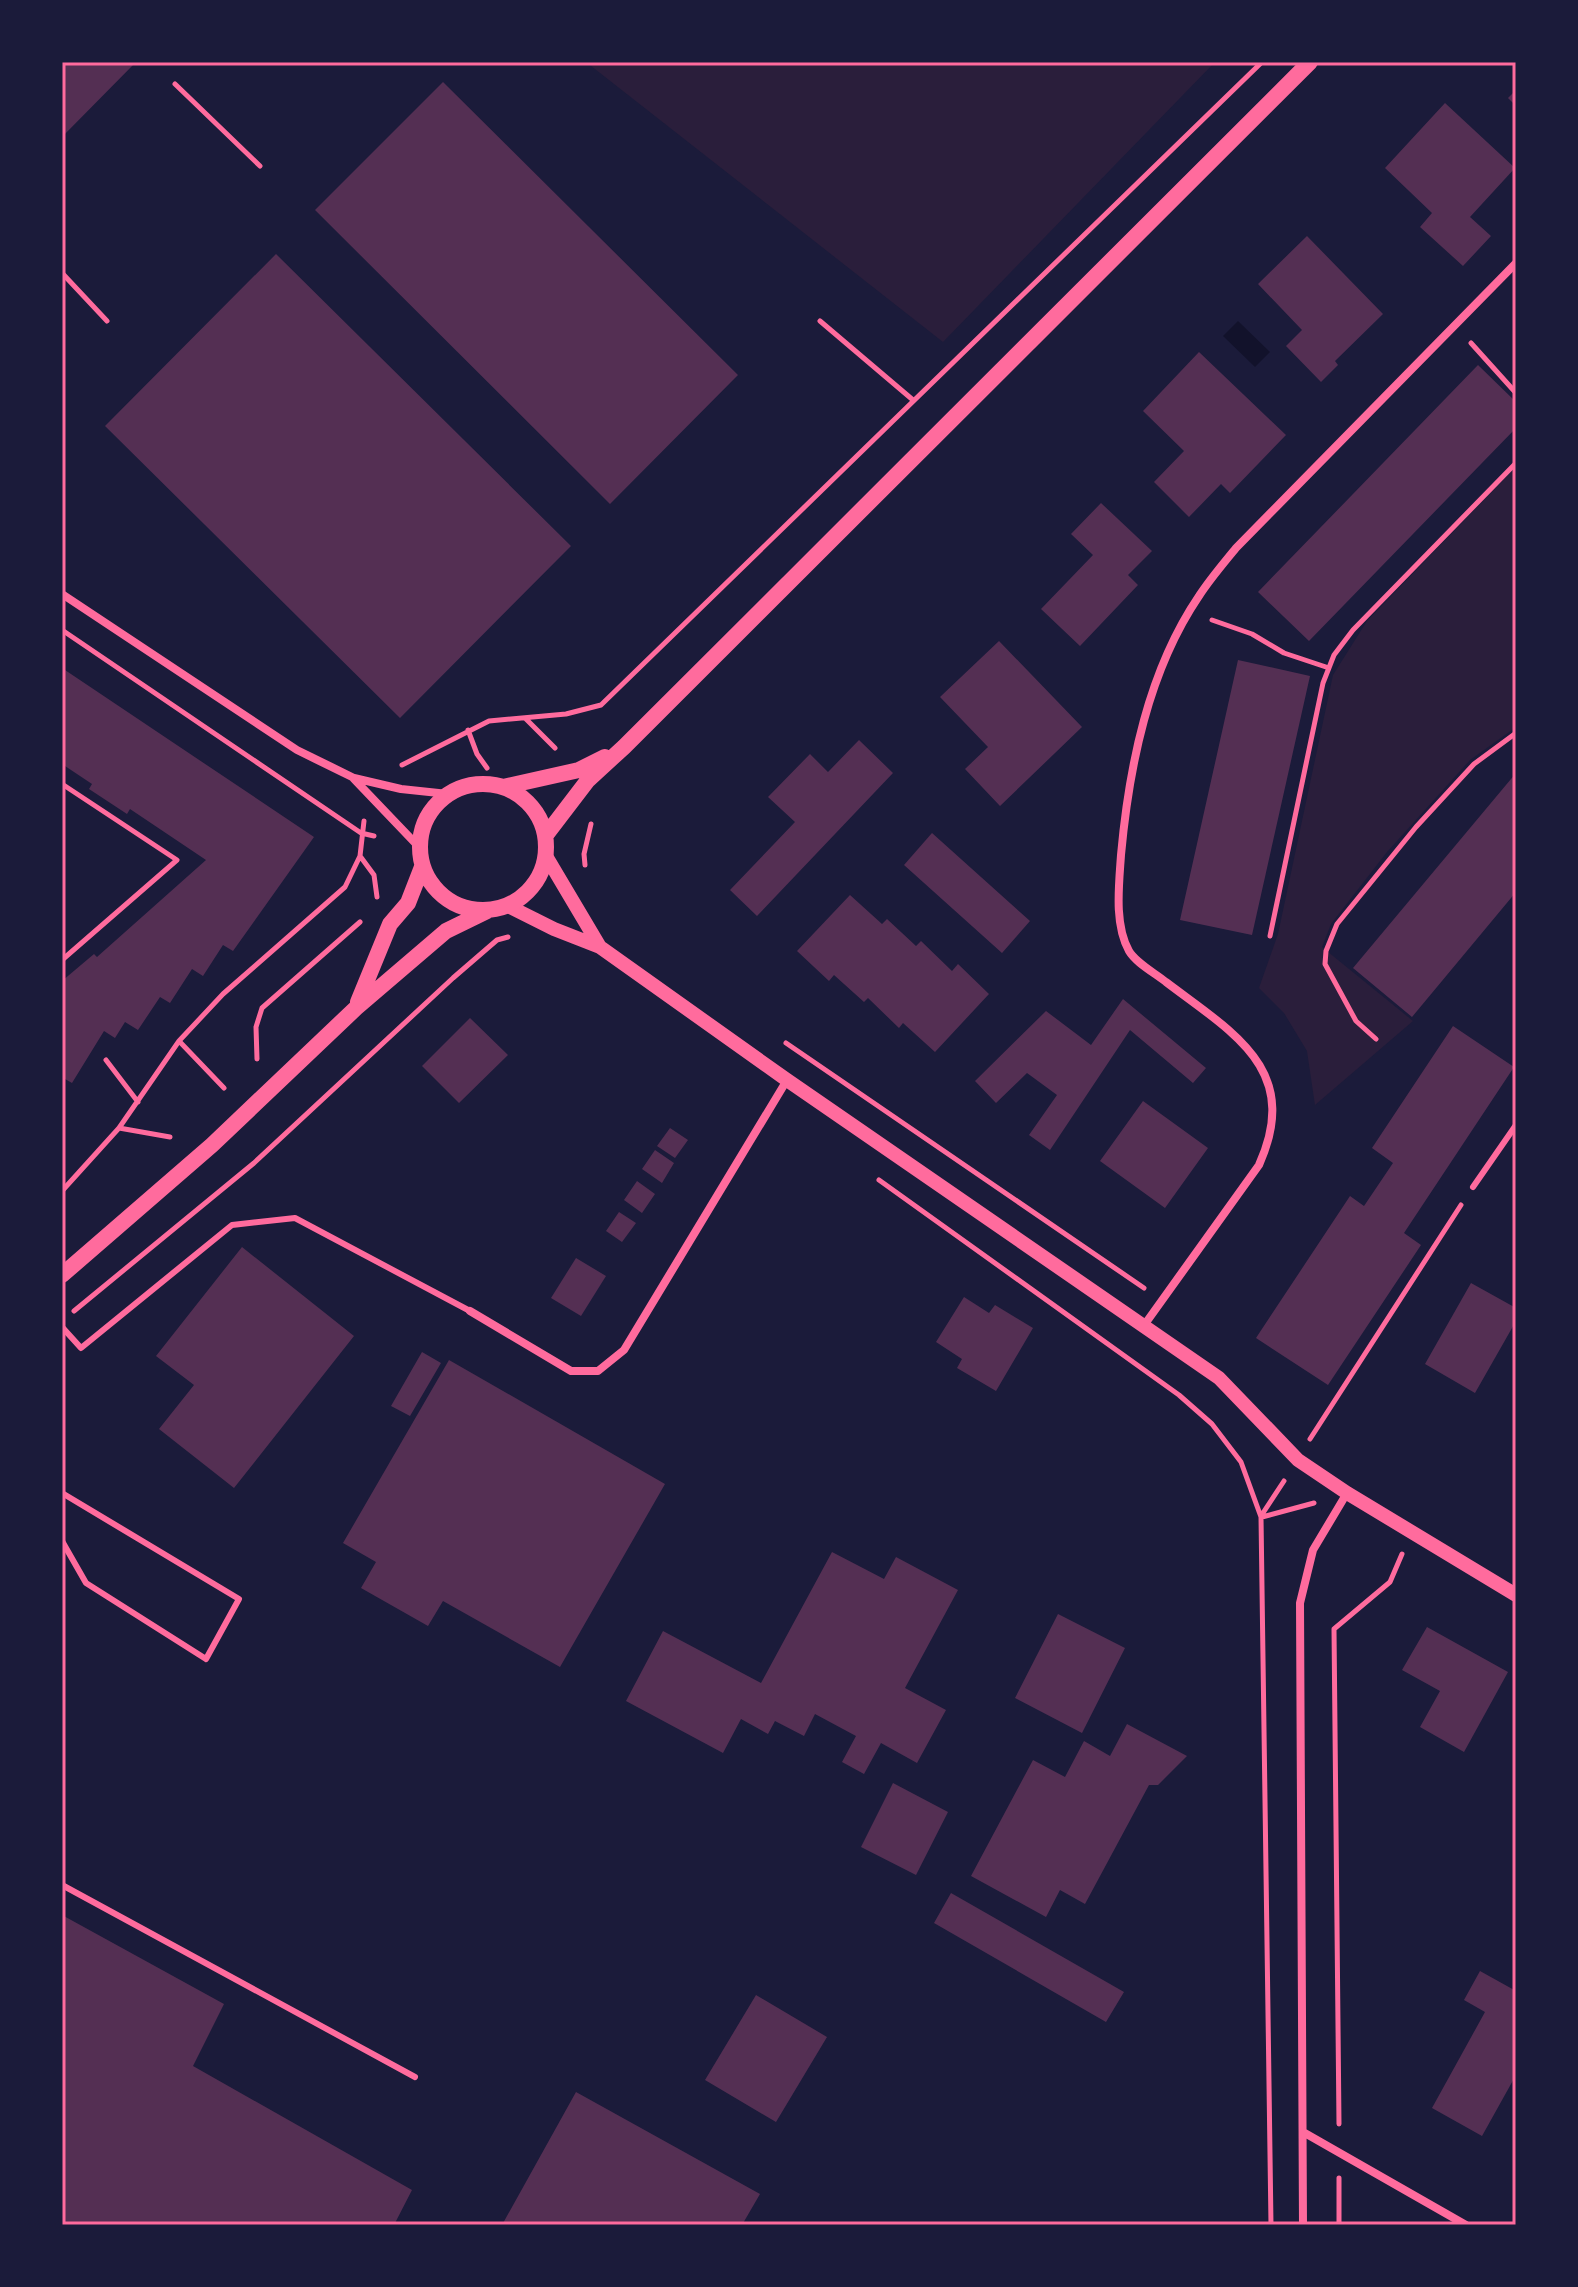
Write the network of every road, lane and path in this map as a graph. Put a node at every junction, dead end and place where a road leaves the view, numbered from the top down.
1 (1262, 62) edge
2 (1310, 62) edge
3 (175, 84) dead end
4 (260, 166) dead end
5 (1516, 263) edge
6 (62, 273) edge
7 (107, 321) dead end
8 (820, 321) dead end
9 (1454, 326) junction
10 (1516, 393) edge
11 (913, 400) junction
12 (1516, 463) edge
13 (62, 594) edge
14 (1190, 613) junction
15 (62, 630) edge
16 (1329, 668) junction
17 (525, 718) junction
18 (468, 730) junction
19 (1516, 733) edge
20 (624, 747) junction
21 (565, 757) dead end
22 (397, 768) dead end
23 (354, 778) junction
24 (62, 784) edge
25 (503, 787) junction
26 (448, 794) junction
27 (546, 835) junction
28 (419, 847) junction
29 (360, 856) junction
30 (546, 856) junction
31 (422, 867) junction
32 (372, 905) dead end
33 (508, 906) junction
34 (487, 911) junction
35 (367, 915) dead end
36 (511, 936) dead end
37 (1270, 936) dead end
38 (600, 947) junction
39 (62, 960) edge
40 (356, 1008) junction
41 (1376, 1039) dead end
42 (179, 1041) junction
43 (257, 1059) dead end
44 (106, 1060) dead end
45 (787, 1080) junction
46 (224, 1088) dead end
47 (138, 1102) junction
48 (1516, 1125) edge
49 (119, 1128) junction
50 (170, 1137) dead end
51 (874, 1177) dead end
52 (1473, 1187) joint
53 (62, 1191) edge
54 (62, 1275) edge
55 (470, 1311) joint
56 (62, 1321) edge
57 (1145, 1324) junction
58 (62, 1327) edge
59 (1310, 1440) dead end
60 (62, 1493) edge
61 (1347, 1493) junction
62 (1261, 1517) junction
63 (1412, 1533) junction
64 (62, 1541) edge
65 (1516, 1595) edge
66 (62, 1885) edge
67 (415, 2077) dead end
68 (1303, 2132) junction
69 (1339, 2153) junction
70 (1271, 2225) edge
71 (1303, 2225) edge
72 (1339, 2225) edge
73 (1466, 2225) edge

1 - 11 path
2 - 20 main road
3 - 4 path
5 - 9 street
6 - 7 path
8 - 11 path
9 - 10 path
9 - 14 street
11 - 17 path
12 - 16 path
13 - 23 street
14 - 16 path
14 - 57 street
15 - 29 path
16 - 37 path
17 - 18 path
17 - 21 path
18 - 22 path
18 - 25 path
19 - 41 path
20 - 25 main road
20 - 27 main road
23 - 26 street
23 - 28 street
24 - 39 path
25 - 26 main road
25 - 27 main road
26 - 28 main road
27 - 30 main road
28 - 31 main road
29 - 32 path
29 - 42 path
30 - 33 main road
30 - 38 street
31 - 34 main road
31 - 40 main road
33 - 34 main road
33 - 38 street
34 - 40 main road
35 - 43 path
36 - 56 path
38 - 45 street
40 - 54 main road
42 - 46 path
42 - 47 path
44 - 47 path
45 - 55 street
45 - 57 street
47 - 49 path
48 - 52 lane
49 - 50 path
49 - 53 path
51 - 62 path
52 - 59 path
55 - 58 lane
57 - 61 street
60 - 64 lane
61 - 62 path
61 - 63 street
61 - 68 street
62 - 70 path
63 - 65 street
63 - 69 path
66 - 67 lane
68 - 69 street
68 - 71 street
69 - 72 path
69 - 73 street

